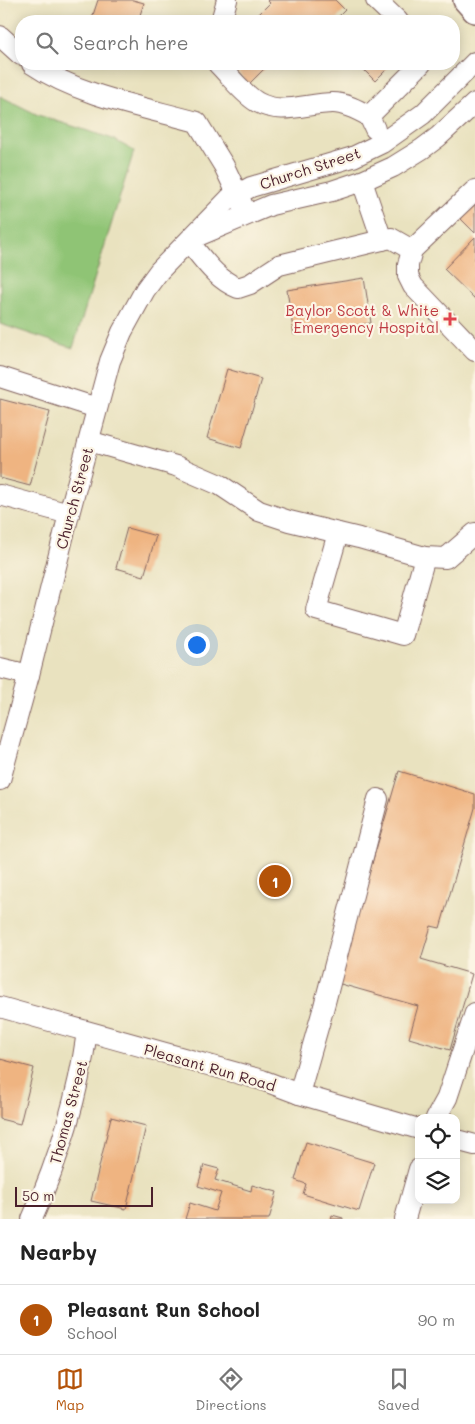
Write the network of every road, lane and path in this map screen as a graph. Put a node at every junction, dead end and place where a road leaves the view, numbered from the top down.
1 (227, 0) edge
2 (376, 0) edge
3 (466, 0) edge
4 (475, 10) edge
5 (223, 15) edge
6 (392, 15) edge
7 (0, 36) edge
8 (15, 50) edge
9 (475, 62) edge
10 (42, 70) edge
11 (224, 70) edge
12 (414, 70) edge
13 (475, 103) edge
14 (369, 116) junction
15 (382, 143) junction
16 (393, 166) junction
17 (362, 181) junction
18 (475, 190) edge
19 (238, 194) junction
20 (247, 215) junction
21 (191, 240) junction
22 (382, 240) junction
23 (412, 250) junction
24 (475, 351) edge
25 (0, 377) edge
26 (97, 408) junction
27 (89, 441) junction
28 (0, 495) edge
29 (69, 514) junction
30 (338, 533) junction
31 (474, 535) edge
32 (425, 557) junction
33 (0, 668) edge
34 (29, 675) junction
35 (0, 780) edge
36 (378, 800) dead end
37 (0, 1007) edge
38 (475, 1013) edge
39 (86, 1032) junction
40 (299, 1094) junction
41 (438, 1114) edge
42 (415, 1128) edge
43 (460, 1141) edge
44 (475, 1145) edge
45 (415, 1183) edge
46 (32, 1219) edge
47 (405, 1219) edge

1 - 5 street
2 - 6 street
3 - 4 main road
7 - 8 street
9 - 15 street, Church Street
10 - 19 street
11 - 14 street
12 - 14 street
13 - 16 street, Church Street
14 - 15 street
15 - 16 street
15 - 19 street, Church Street
16 - 17 street, Church Street
17 - 20 street, Church Street
17 - 22 street
18 - 23 street
19 - 20 street
19 - 21 street, Church Street
20 - 21 street, Church Street
21 - 22 street
21 - 26 street, Church Street
22 - 23 street
23 - 24 street
25 - 26 street
26 - 27 street, Church Street
27 - 29 street, Church Street
27 - 30 street
28 - 29 street
29 - 34 street, Church Street
30 - 32 street
30 - 32 street
31 - 32 street
33 - 34 street
34 - 35 street, Church Street
36 - 40 street
37 - 39 street, Pleasant Run Road
38 - 41 street
39 - 40 street, Pleasant Run Road
39 - 46 street, Thomas Street
40 - 42 street, Pleasant Run Road
43 - 44 street
45 - 47 street

